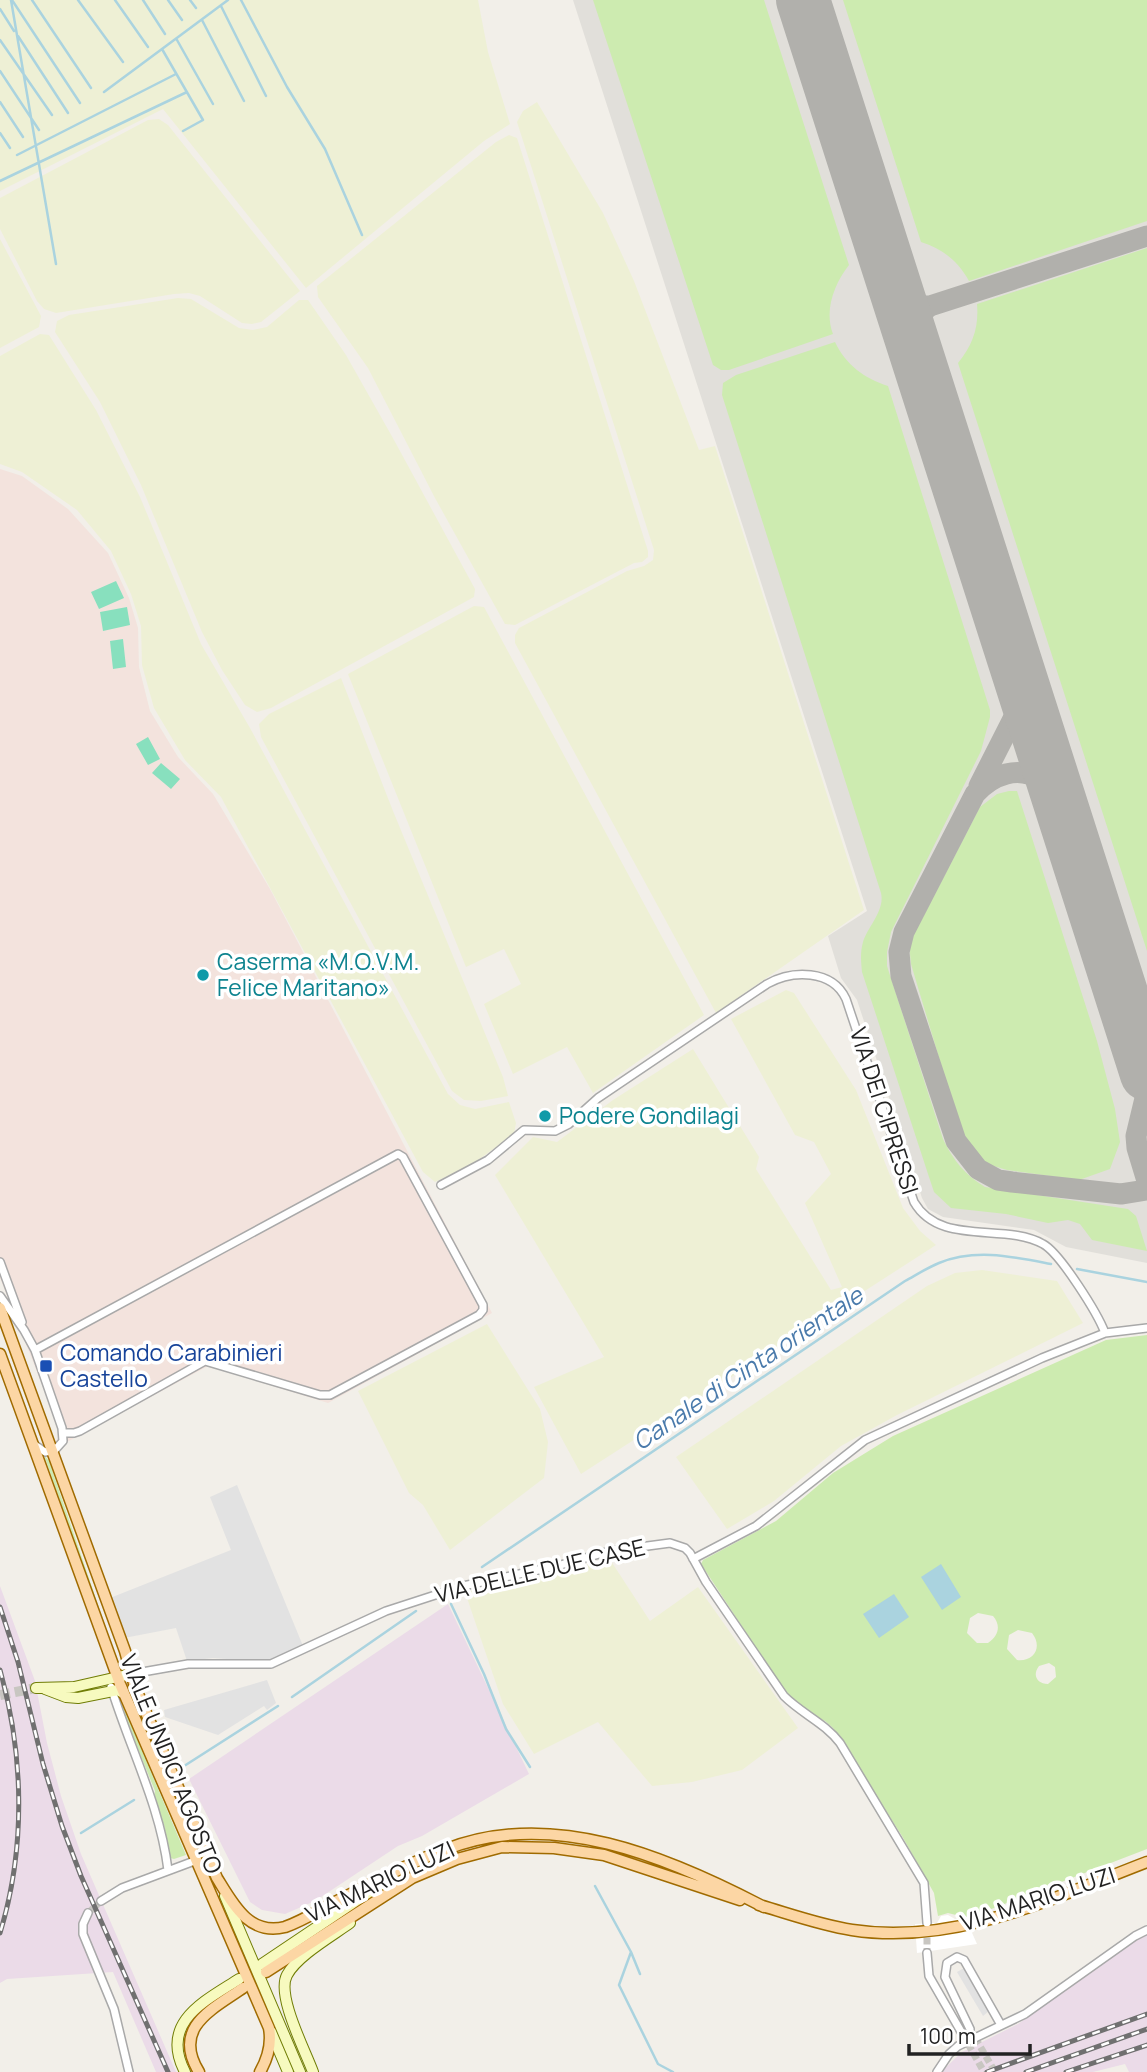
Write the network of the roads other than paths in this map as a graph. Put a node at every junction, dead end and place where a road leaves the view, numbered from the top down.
1 (441, 1185) dead end
2 (0, 1262) edge
3 (0, 1296) edge
4 (0, 1307) edge
5 (1147, 1328) edge
6 (24, 1329) junction
7 (1105, 1333) junction
8 (35, 1350) junction
9 (0, 1354) edge
10 (63, 1433) junction
11 (31, 1439) junction
12 (52, 1452) junction
13 (693, 1559) junction
14 (131, 1674) junction
15 (113, 1678) junction
16 (118, 1692) junction
17 (197, 1860) junction
18 (1147, 1863) edge
19 (168, 1870) junction
20 (402, 1870) junction
21 (217, 1878) junction
22 (401, 1885) junction
23 (101, 1902) tunnel mouth
24 (764, 1906) junction
25 (88, 1913) dead end
26 (927, 1923) tunnel mouth
27 (1147, 1930) edge
28 (927, 1953) tunnel mouth
29 (264, 1968) joint
30 (241, 1983) joint
31 (1001, 2025) junction
32 (269, 2028) junction
33 (970, 2029) tunnel mouth
34 (963, 2035) tunnel mouth
35 (129, 2072) edge
36 (185, 2072) edge
37 (199, 2072) edge
38 (260, 2072) edge
39 (288, 2072) edge
40 (300, 2072) edge
41 (313, 2072) edge
42 (937, 2072) edge

1 - 7 street, VIA DEI CIPRESSI
2 - 6 street
3 - 6 street
4 - 12 main road, VIALE UNDICI AGOSTO
5 - 7 street
6 - 8 street
7 - 13 street
8 - 10 street
8 - 10 street
9 - 11 main road, VIALE UNDICI AGOSTO
10 - 12 street
11 - 12 street
11 - 15 main road, VIALE UNDICI AGOSTO
12 - 14 main road, VIALE UNDICI AGOSTO
13 - 14 street, VIA DELLE DUE CASE
13 - 26 street
14 - 15 main road
14 - 21 main road, VIALE UNDICI AGOSTO
15 - 16 main road, VIALE UNDICI AGOSTO
15 - 16 main road
16 - 17 main road, VIALE UNDICI AGOSTO
16 - 19 street
17 - 19 street
17 - 32 main road, VIALE UNDICI AGOSTO
18 - 24 main road, VIA MARIO LUZI
19 - 23 street
20 - 21 main road, VIA MARIO LUZI
20 - 24 main road, VIA MARIO LUZI
20 - 29 main road
21 - 40 main road, VIALE UNDICI AGOSTO
22 - 24 main road, VIA MARIO LUZI
22 - 29 main road, VIA MARIO LUZI
22 - 41 main road
25 - 35 street
27 - 31 street
28 - 34 street
30 - 36 main road
30 - 37 main road
31 - 33 street
31 - 42 street
32 - 38 main road, VIALE UNDICI AGOSTO
32 - 39 main road, VIALE UNDICI AGOSTO

